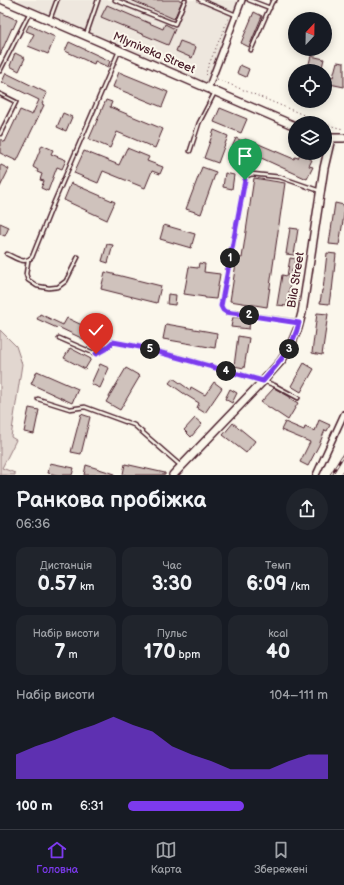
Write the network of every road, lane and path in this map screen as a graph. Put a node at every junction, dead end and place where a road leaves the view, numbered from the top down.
1 (3, 0) edge
2 (57, 0) edge
3 (98, 0) edge
4 (116, 0) edge
5 (185, 0) edge
6 (200, 0) edge
7 (242, 0) edge
8 (249, 0) edge
9 (275, 0) edge
10 (270, 8) junction
11 (30, 12) junction
12 (231, 12) junction
13 (236, 15) junction
14 (50, 20) junction
15 (86, 35) junction
16 (119, 50) junction
17 (251, 50) dead end
18 (0, 71) edge
19 (212, 77) junction
20 (211, 90) junction
21 (0, 94) edge
22 (307, 116) edge
23 (288, 123) edge
24 (332, 126) edge
25 (344, 128) edge
26 (0, 134) edge
27 (332, 138) edge
28 (344, 138) edge
29 (190, 151) dead end
30 (325, 160) edge
31 (321, 191) junction
32 (6, 254) dead end
33 (78, 257) dead end
34 (28, 261) junction
35 (299, 323) junction
36 (59, 338) dead end
37 (263, 381) junction
38 (298, 398) dead end
39 (38, 399) dead end
40 (344, 414) edge
41 (182, 466) junction
42 (174, 475) edge
43 (316, 475) edge

1 - 11 street, Mlynivska Street
2 - 14 lane
3 - 15 lane
4 - 5 lane
6 - 12 lane
7 - 13 street
8 - 10 lane
9 - 10 lane
10 - 17 lane
11 - 14 street, Mlynivska Street
11 - 18 lane
12 - 13 lane
12 - 19 path
13 - 19 street
14 - 15 street, Mlynivska Street
15 - 16 street, Mlynivska Street
16 - 20 street, Mlynivska Street
16 - 34 lane
19 - 20 street
19 - 22 path
20 - 23 street, Mlynivska Street
20 - 29 lane
21 - 26 lane
24 - 25 path
27 - 28 street
30 - 31 street, Bila Street
31 - 35 street, Bila Street
31 - 35 lane
32 - 34 lane
33 - 34 lane
35 - 37 street, Bila Street
36 - 37 lane
37 - 38 lane
37 - 41 street, Bila Street
39 - 41 lane
40 - 43 street
41 - 42 street, Bila Street

